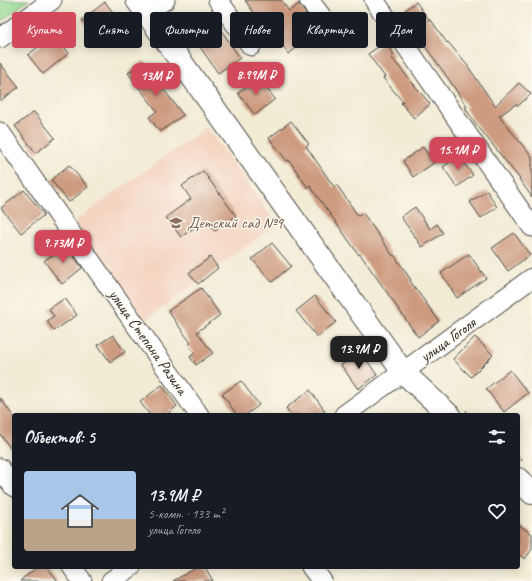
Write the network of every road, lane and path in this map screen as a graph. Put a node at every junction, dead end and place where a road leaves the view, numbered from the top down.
1 (52, 0) edge
2 (165, 0) edge
3 (218, 0) edge
4 (309, 0) edge
5 (374, 0) edge
6 (142, 6) edge
7 (318, 12) edge
8 (230, 17) edge
9 (0, 38) edge
10 (0, 132) edge
11 (532, 228) edge
12 (532, 278) edge
13 (403, 372) junction
14 (198, 413) edge
15 (347, 413) edge
16 (447, 413) edge
17 (0, 468) edge
18 (520, 481) edge
19 (12, 484) edge
20 (532, 492) edge
21 (73, 569) edge
22 (128, 569) edge
23 (313, 569) edge
24 (82, 581) edge
25 (111, 581) edge
26 (322, 581) edge

1 - 9 street
2 - 6 street
3 - 8 street
4 - 7 street
5 - 11 street
6 - 13 main road
10 - 14 street, улица Степана Разина
12 - 13 street, улица Гоголя
13 - 15 street, улица Гоголя
13 - 16 main road
17 - 19 street
18 - 20 main road
21 - 24 street
22 - 25 street
23 - 26 street

